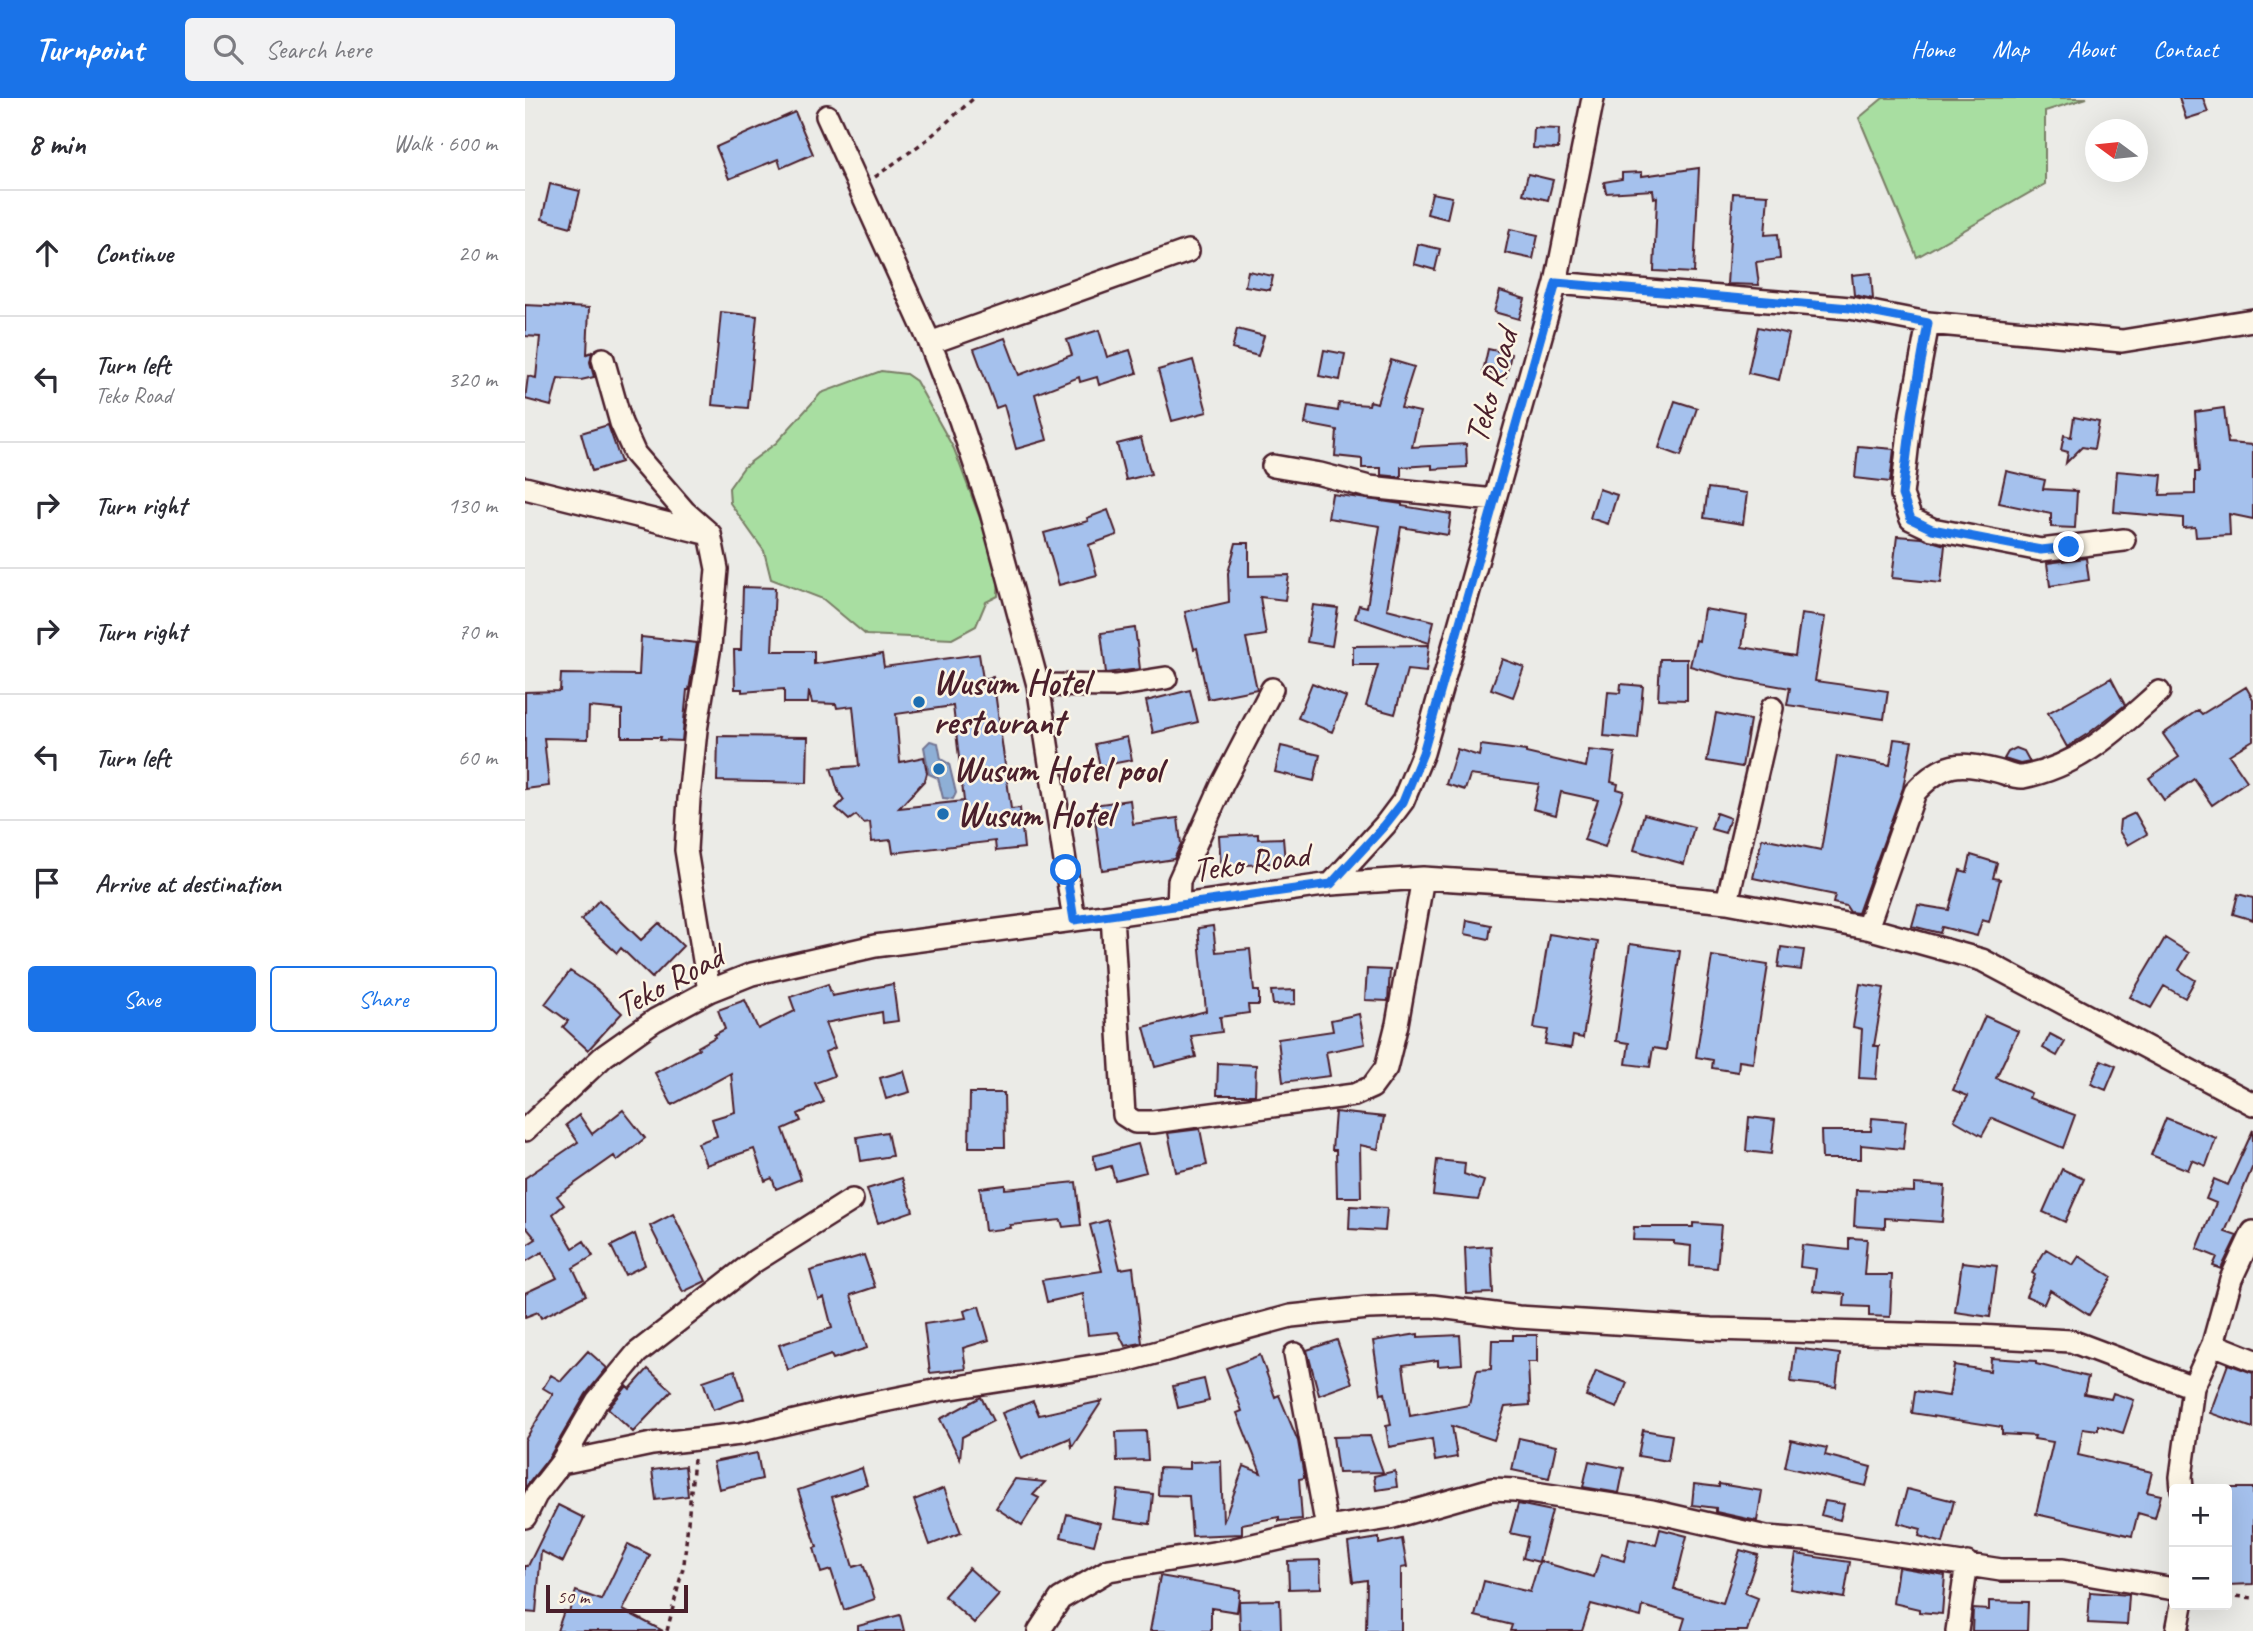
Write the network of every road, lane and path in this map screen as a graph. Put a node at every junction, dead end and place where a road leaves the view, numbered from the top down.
1 (974, 98) edge
2 (1593, 98) edge
3 (827, 116) dead end
4 (861, 187) junction
5 (1188, 251) dead end
6 (1556, 283) junction
7 (2253, 320) edge
8 (1928, 323) junction
9 (930, 344) junction
10 (603, 359) dead end
11 (1273, 466) dead end
12 (525, 488) edge
13 (1494, 500) junction
14 (710, 534) junction
15 (2124, 540) dead end
16 (1166, 678) dead end
17 (1038, 685) junction
18 (1272, 689) dead end
19 (2159, 692) dead end
20 (1772, 708) dead end
21 (1423, 878) junction
22 (1331, 884) junction
23 (1727, 902) junction
24 (1178, 906) junction
25 (1112, 915) junction
26 (1074, 920) junction
27 (1867, 928) junction
28 (709, 990) junction
29 (2253, 1104) edge
30 (525, 1130) edge
31 (852, 1200) dead end
32 (2253, 1232) edge
33 (2213, 1344) junction
34 (1294, 1354) dead end
35 (2253, 1360) edge
36 (2193, 1387) junction
37 (696, 1439) junction
38 (561, 1463) junction
39 (2182, 1484) edge
40 (525, 1517) edge
41 (1327, 1528) junction
42 (1967, 1563) junction
43 (2169, 1588) edge
44 (2232, 1596) edge
45 (2253, 1598) edge
46 (2181, 1610) edge
47 (667, 1631) edge
48 (1039, 1631) edge
49 (1957, 1631) edge
50 (2177, 1631) edge

1 - 4 path
2 - 6 street, Teko Road
3 - 4 street
4 - 9 street
5 - 9 street
6 - 8 street
6 - 13 street, Teko Road
7 - 8 street
8 - 15 street
9 - 17 street
10 - 14 street
11 - 13 street
12 - 14 street
13 - 22 street, Teko Road
14 - 28 street
16 - 17 street
17 - 26 street
18 - 24 street
19 - 27 street
20 - 23 street
21 - 22 street
21 - 23 street
21 - 25 street
22 - 24 street, Teko Road
23 - 27 street
24 - 25 street, Teko Road
25 - 26 street, Teko Road
26 - 28 street, Teko Road
27 - 29 street
28 - 30 street, Teko Road
31 - 38 street
32 - 33 street
33 - 35 street
33 - 36 street
34 - 41 street
36 - 37 street
36 - 39 street
37 - 38 street
37 - 47 path
38 - 40 street
41 - 42 street
41 - 48 street
42 - 43 street
42 - 49 street
44 - 45 path
46 - 50 street

